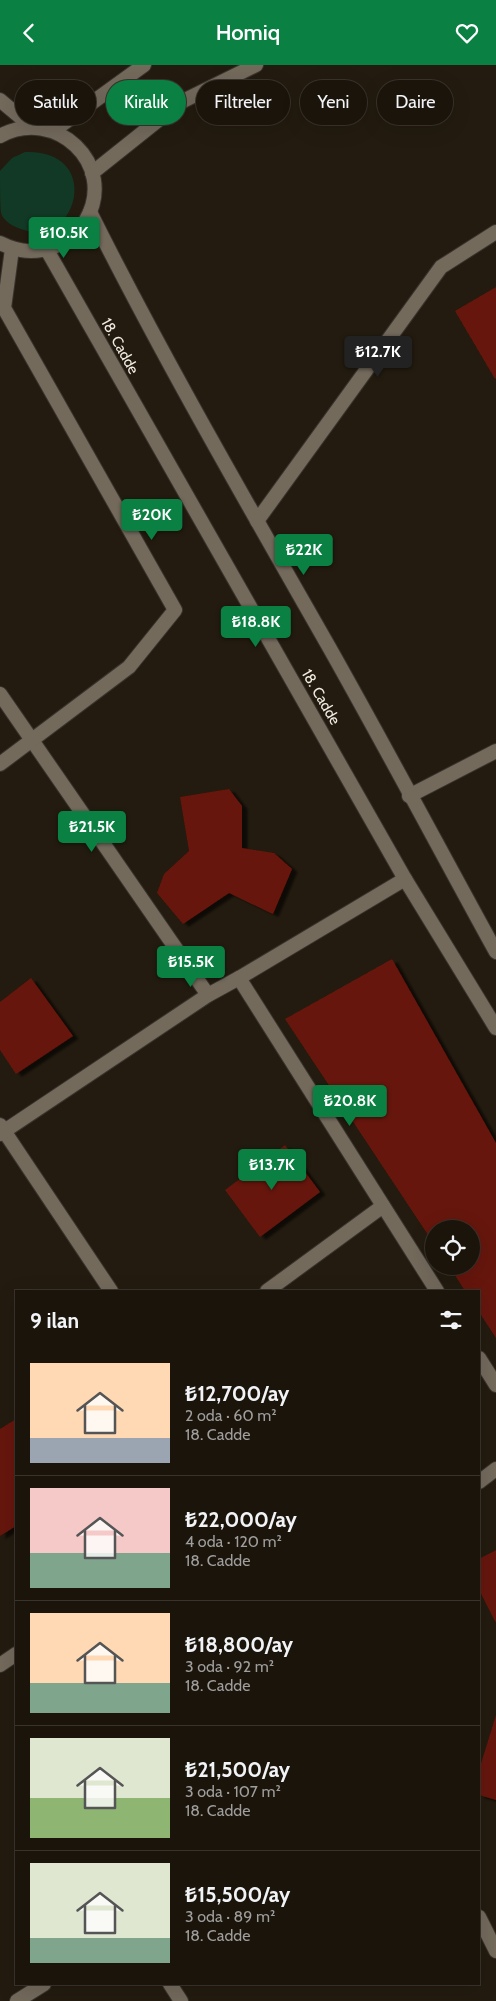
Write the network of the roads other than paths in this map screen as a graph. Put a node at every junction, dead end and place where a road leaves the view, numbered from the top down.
1 (144, 65) edge
2 (256, 65) edge
3 (0, 100) edge
4 (32, 127) junction
5 (53, 131) junction
6 (0, 136) edge
7 (92, 173) junction
8 (90, 212) junction
9 (496, 232) edge
10 (6, 246) edge
11 (47, 250) junction
12 (257, 521) junction
13 (0, 694) edge
14 (32, 741) junction
15 (496, 751) edge
16 (0, 764) edge
17 (409, 795) junction
18 (405, 879) junction
19 (496, 951) edge
20 (239, 978) junction
21 (208, 995) junction
22 (496, 1028) edge
23 (2, 1130) edge
24 (383, 1206) junction
25 (110, 1290) edge
26 (268, 1290) edge
27 (436, 1290) edge
28 (480, 1360) edge
29 (496, 1385) edge
30 (496, 1469) edge
31 (480, 1481) edge
32 (15, 1655) edge
33 (0, 1665) edge
34 (480, 1919) edge
35 (496, 1951) edge
36 (42, 1985) edge
37 (171, 1985) edge
38 (17, 2001) edge
39 (181, 2001) edge

1 - 5 street
2 - 7 street
3 - 4 street
4 - 5 street
4 - 6 street
5 - 7 street
7 - 8 street
8 - 11 street
8 - 12 street, 18. Cadde
9 - 12 street
10 - 11 street
10 - 14 street
11 - 18 street, 18. Cadde
12 - 17 street, 18. Cadde
13 - 14 street
14 - 16 street
14 - 21 street
15 - 17 street
17 - 19 street, 18. Cadde
18 - 20 street
18 - 22 street, 18. Cadde
20 - 21 street
20 - 24 street
21 - 23 street
23 - 25 street
24 - 26 street
24 - 27 street
28 - 29 street
30 - 31 street
32 - 33 street
34 - 35 street
36 - 38 street
37 - 39 street

